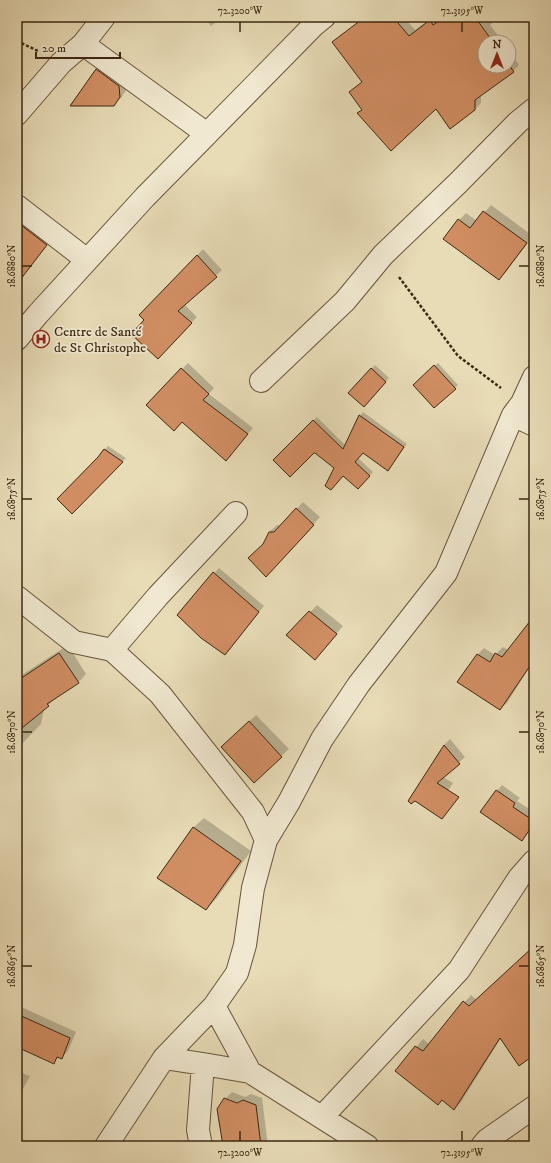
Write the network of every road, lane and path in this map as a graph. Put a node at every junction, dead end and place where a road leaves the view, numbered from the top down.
1 (104, 17) edge
2 (324, 17) edge
3 (83, 44) junction
4 (534, 109) edge
5 (17, 114) edge
6 (207, 134) junction
7 (17, 206) edge
8 (383, 255) junction
9 (87, 260) junction
10 (17, 340) edge
11 (534, 377) edge
12 (261, 381) dead end
13 (517, 409) junction
14 (534, 425) edge
15 (236, 513) dead end
16 (17, 597) edge
17 (112, 650) junction
18 (266, 840) junction
19 (534, 861) edge
20 (214, 1006) junction
21 (164, 1058) junction
22 (203, 1064) junction
23 (250, 1072) junction
24 (534, 1107) edge
25 (322, 1117) junction
26 (106, 1146) edge
27 (201, 1146) edge
28 (367, 1146) edge
29 (482, 1146) edge

1 - 3 street
2 - 6 street
3 - 5 street
3 - 6 street
4 - 8 street
6 - 9 street
7 - 9 street
8 - 12 street
8 - 13 path
9 - 10 street
11 - 13 street
13 - 14 street
13 - 18 street
15 - 17 street
16 - 17 street
17 - 18 street
18 - 20 street
19 - 25 street
20 - 21 street
20 - 23 street
21 - 22 street
21 - 26 street
22 - 23 street
22 - 27 street
23 - 25 street
24 - 29 street
25 - 28 street

